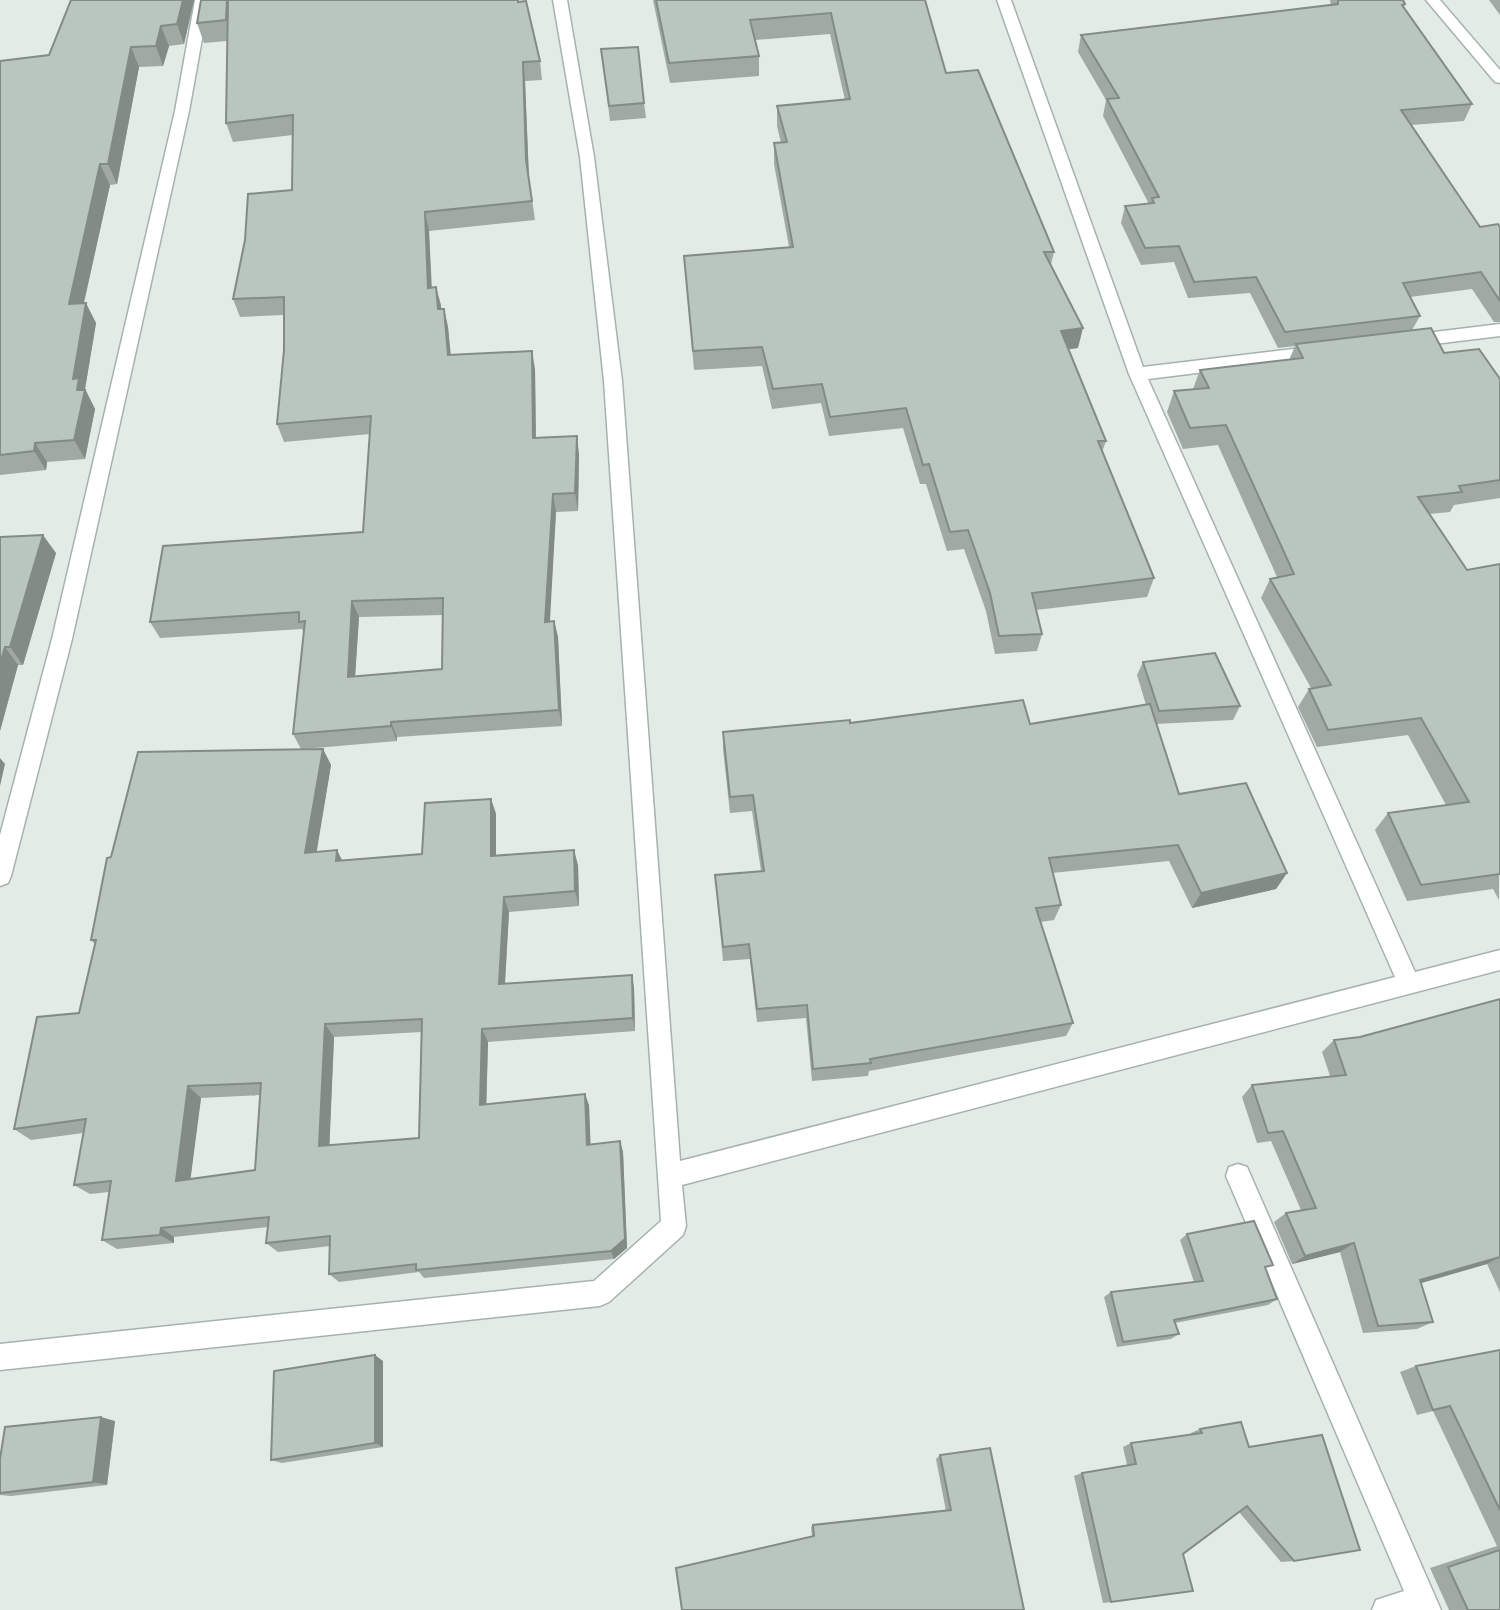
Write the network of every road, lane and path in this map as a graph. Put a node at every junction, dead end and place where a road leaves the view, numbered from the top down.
1 (202, 0) edge
2 (559, 0) edge
3 (1004, 0) edge
4 (1433, 0) edge
5 (1500, 79) edge
6 (1500, 331) edge
7 (1392, 343) edge
8 (1339, 350) edge
9 (1137, 374) junction
10 (0, 876) edge
11 (1500, 960) edge
12 (1409, 984) junction
13 (669, 1175) junction
14 (1238, 1176) dead end
15 (0, 1357) edge
16 (1425, 1605) edge
17 (1386, 1610) edge

1 - 10 street
2 - 13 street
3 - 9 street
4 - 5 street
6 - 7 street
8 - 9 street
9 - 12 street
11 - 12 street
12 - 13 street
13 - 15 street
14 - 16 street
16 - 17 street

